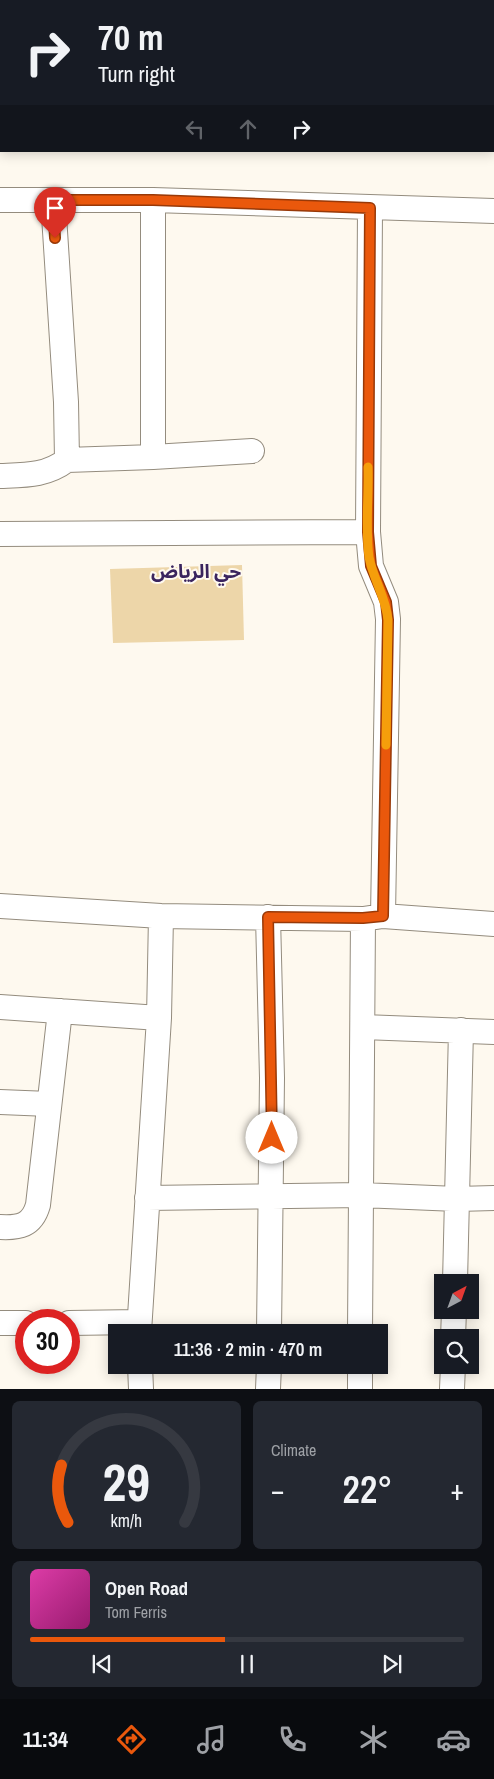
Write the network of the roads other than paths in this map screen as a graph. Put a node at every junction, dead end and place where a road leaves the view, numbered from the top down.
1 (0, 200) edge
2 (53, 200) junction
3 (153, 200) junction
4 (370, 208) junction
5 (494, 211) edge
6 (252, 451) dead end
7 (153, 457) junction
8 (67, 460) junction
9 (0, 476) edge
10 (368, 532) junction
11 (0, 534) edge
12 (0, 906) edge
13 (161, 916) junction
14 (268, 917) junction
15 (373, 917) junction
16 (494, 924) edge
17 (0, 1007) edge
18 (60, 1011) junction
19 (159, 1018) junction
20 (363, 1026) junction
21 (461, 1030) junction
22 (494, 1032) edge
23 (0, 1102) edge
24 (49, 1104) junction
25 (361, 1195) junction
26 (271, 1197) junction
27 (147, 1198) junction
28 (494, 1198) edge
29 (457, 1199) junction
30 (0, 1227) edge
31 (455, 1274) edge
32 (0, 1323) edge
33 (15, 1323) edge
34 (80, 1324) edge
35 (139, 1324) edge
36 (269, 1324) edge
37 (360, 1324) edge
38 (108, 1325) edge
39 (140, 1374) edge
40 (269, 1374) edge
41 (360, 1374) edge
42 (453, 1374) edge
43 (141, 1389) edge
44 (268, 1389) edge
45 (360, 1389) edge
46 (452, 1389) edge

1 - 2 street
2 - 3 street
2 - 8 street
3 - 4 street
3 - 7 street
4 - 5 street
4 - 10 street
6 - 7 street
7 - 8 street
8 - 9 street
10 - 11 street
10 - 15 street
12 - 13 street
13 - 14 street
13 - 19 street
14 - 15 street
14 - 26 street
15 - 16 street
15 - 20 street
17 - 18 street
18 - 19 street
18 - 24 street
19 - 27 street
20 - 21 street
20 - 25 street
21 - 22 street
21 - 29 street
23 - 24 street
24 - 30 street
25 - 26 street
25 - 29 street
25 - 37 street
26 - 27 street
26 - 36 street
27 - 35 street
28 - 29 street
29 - 31 street
32 - 33 street
34 - 38 street
39 - 43 street
40 - 44 street
41 - 45 street
42 - 46 street

